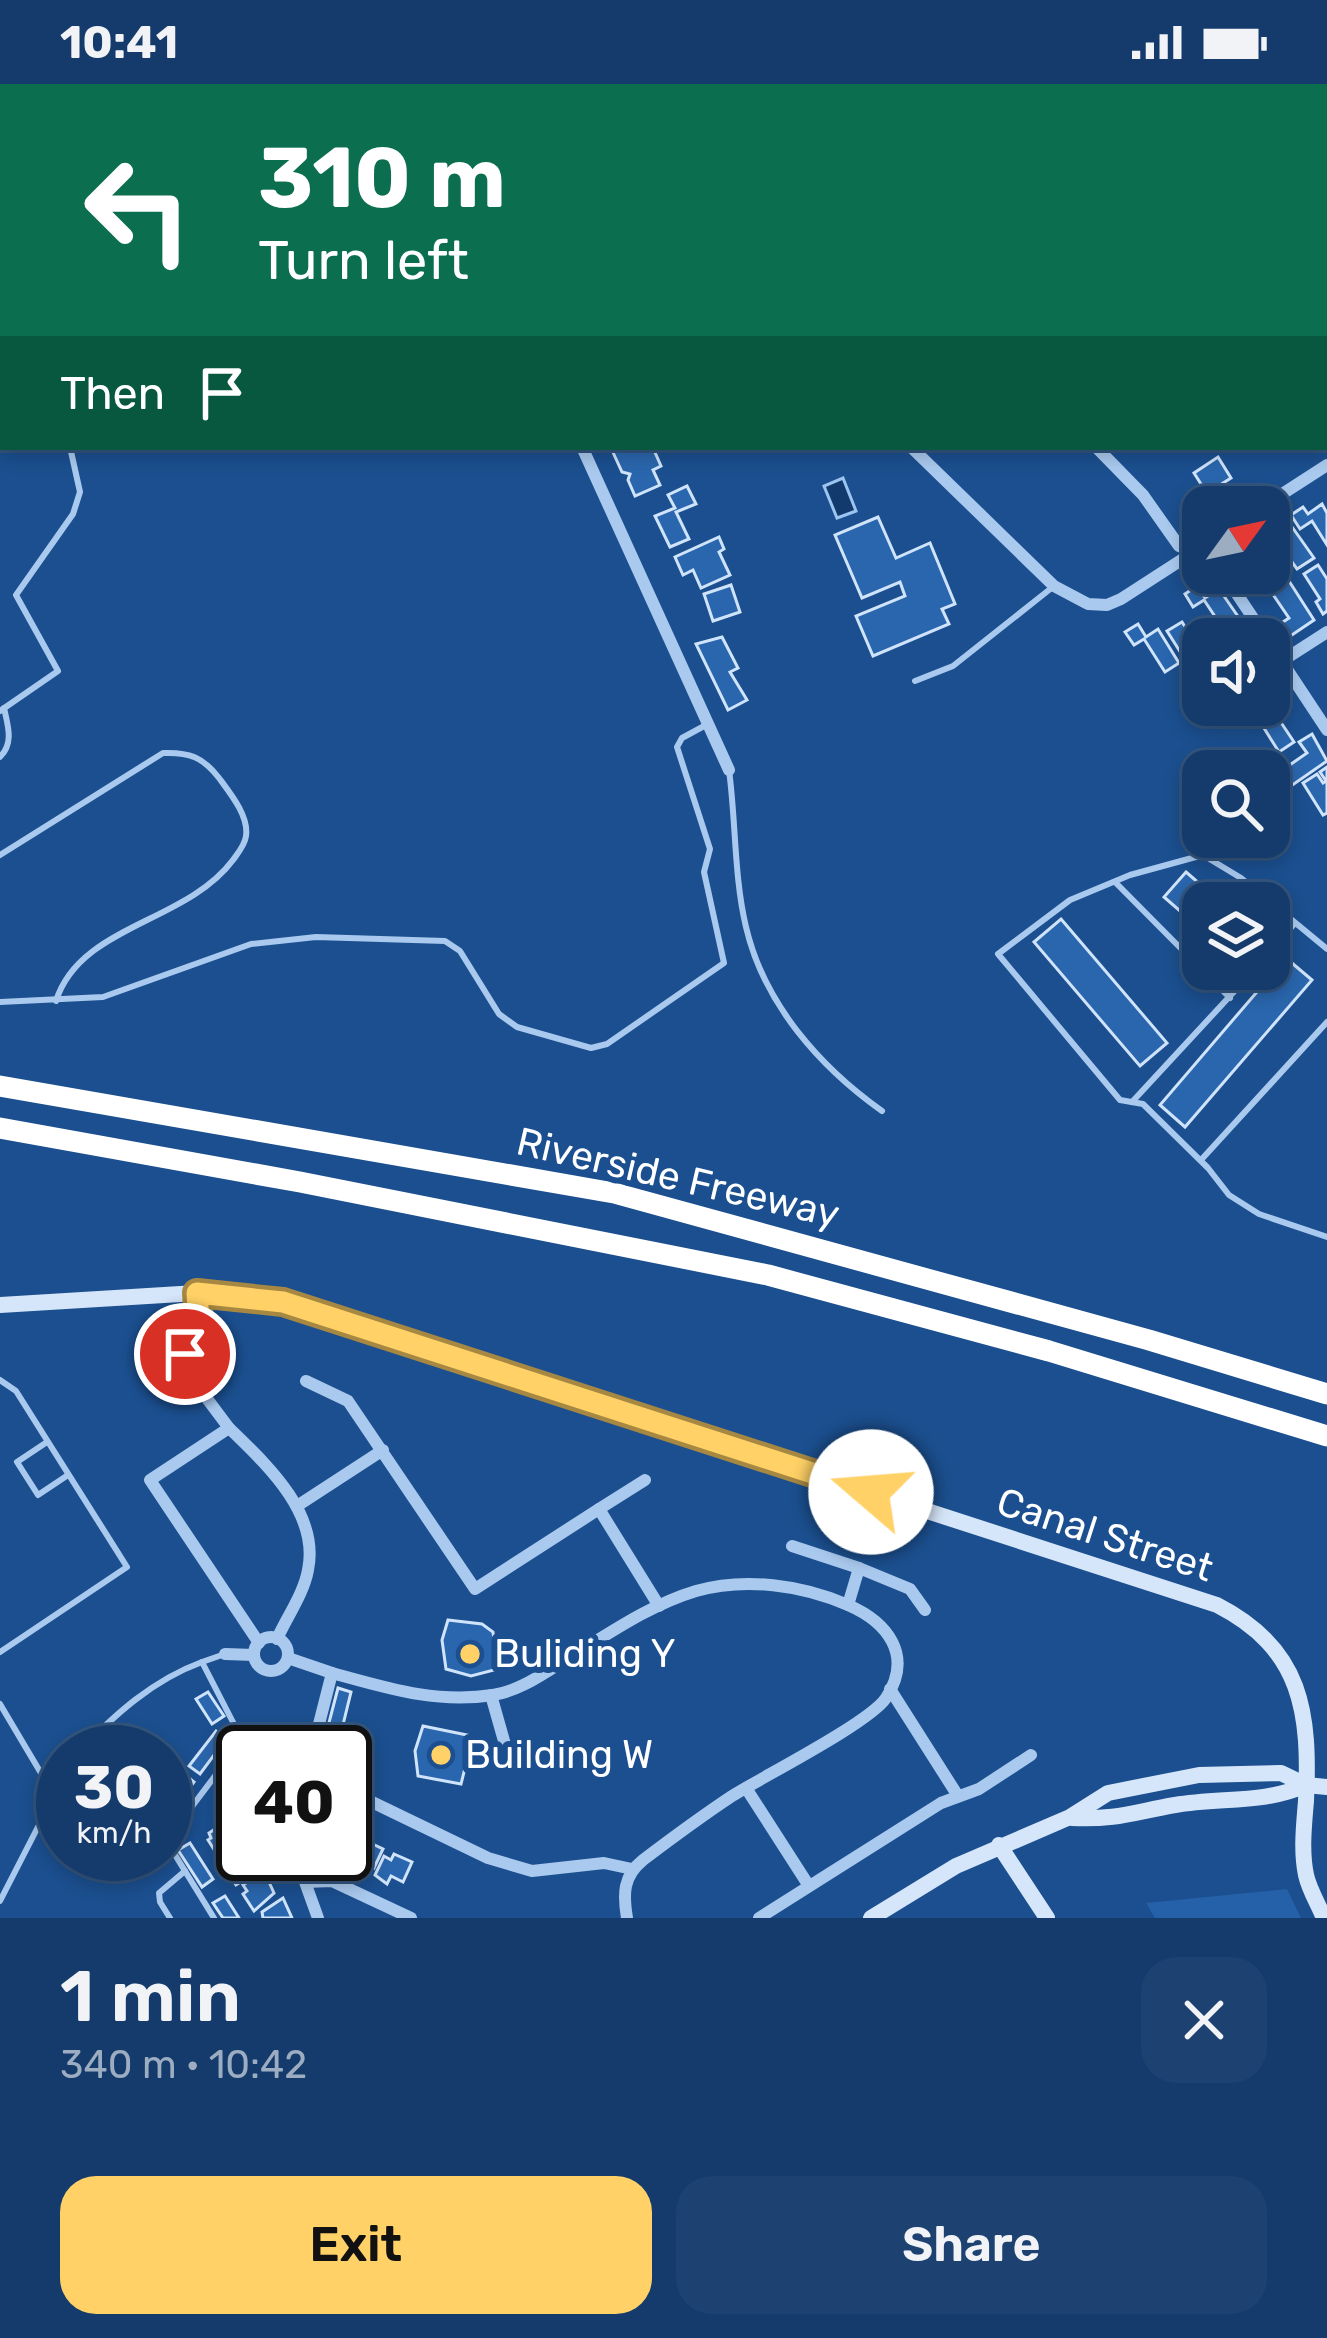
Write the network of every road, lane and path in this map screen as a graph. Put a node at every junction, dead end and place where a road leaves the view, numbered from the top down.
1 (71, 450) edge
2 (583, 450) edge
3 (914, 450) edge
4 (1099, 450) edge
5 (1327, 465) edge
6 (1290, 489) edge
7 (1182, 547) edge
8 (1182, 561) edge
9 (1054, 586) junction
10 (1327, 632) edge
11 (1290, 656) edge
12 (1290, 673) edge
13 (915, 681) dead end
14 (2, 710) edge
15 (708, 724) junction
16 (1327, 730) edge
17 (0, 757) edge
18 (729, 770) joint
19 (0, 855) edge
20 (1114, 882) junction
21 (1295, 922) junction
22 (1290, 928) edge
23 (1327, 949) edge
24 (1237, 990) edge
25 (1230, 998) junction
26 (56, 1001) junction
27 (0, 1002) edge
28 (1327, 1022) edge
29 (0, 1086) edge
30 (1132, 1102) junction
31 (882, 1111) dead end
32 (0, 1127) edge
33 (1201, 1160) junction
34 (1327, 1237) edge
35 (197, 1293) junction
36 (0, 1305) edge
37 (200, 1338) junction
38 (0, 1380) edge
39 (305, 1381) dead end
40 (1327, 1394) edge
41 (205, 1396) junction
42 (230, 1428) junction
43 (1327, 1436) edge
44 (47, 1442) junction
45 (383, 1450) junction
46 (68, 1475) junction
47 (645, 1480) dead end
48 (297, 1506) junction
49 (599, 1509) junction
50 (792, 1546) dead end
51 (859, 1568) junction
52 (848, 1605) junction
53 (659, 1606) junction
54 (925, 1610) dead end
55 (278, 1639) junction
56 (256, 1649) junction
57 (0, 1652) edge
58 (225, 1654) joint
59 (288, 1658) junction
60 (202, 1661) junction
61 (332, 1673) junction
62 (890, 1689) junction
63 (491, 1695) junction
64 (0, 1705) edge
65 (105, 1725) edge
66 (320, 1725) edge
67 (508, 1755) dead end
68 (1031, 1755) dead end
69 (36, 1765) edge
70 (1306, 1785) junction
71 (746, 1787) junction
72 (1327, 1787) edge
73 (958, 1796) junction
74 (372, 1802) edge
75 (192, 1806) edge
76 (1070, 1817) junction
77 (36, 1829) edge
78 (999, 1844) junction
79 (632, 1869) junction
80 (173, 1881) edge
81 (192, 1881) edge
82 (305, 1882) joint
83 (809, 1886) junction
84 (0, 1901) edge
85 (170, 1918) edge
86 (214, 1918) edge
87 (318, 1918) edge
88 (411, 1918) edge
89 (627, 1918) edge
90 (759, 1918) edge
91 (871, 1918) edge
92 (1047, 1918) edge
93 (1324, 1918) edge

1 - 14 lane
2 - 15 street
3 - 9 street
4 - 7 street
5 - 6 street
8 - 9 street
9 - 13 lane
10 - 11 street
12 - 16 street
14 - 17 lane
15 - 18 street
15 - 26 lane
18 - 31 lane
19 - 26 lane
20 - 21 lane
20 - 25 lane
20 - 30 lane
21 - 22 lane
21 - 23 lane
24 - 25 lane
25 - 30 lane
26 - 27 lane
28 - 33 lane
29 - 40 highway, Riverside Freeway
30 - 33 lane
32 - 43 highway, Riverside Freeway
33 - 34 lane
35 - 36 street, Canal Street
35 - 37 street
35 - 70 street, Canal Street
37 - 41 street
37 - 41 street
38 - 44 lane
39 - 45 street
41 - 42 street
42 - 48 street
42 - 56 street
44 - 46 lane
44 - 46 lane
45 - 48 street
45 - 49 street
46 - 57 lane
47 - 49 street
48 - 55 street
49 - 53 street
50 - 51 street
51 - 52 street
51 - 54 street
52 - 53 street
52 - 62 street
53 - 63 street
55 - 56 street
55 - 59 street
56 - 58 street
56 - 59 street
58 - 60 lane
59 - 61 street
60 - 65 lane
60 - 75 lane
61 - 63 street
61 - 66 street
62 - 71 street
62 - 73 street
63 - 67 street
64 - 69 lane
68 - 73 street
70 - 72 street
70 - 76 street
70 - 76 street
70 - 93 street, Canal Street
71 - 79 street
71 - 83 street
73 - 83 street
74 - 79 street
76 - 78 street
77 - 84 lane
78 - 91 street
78 - 92 street
79 - 89 street
80 - 85 lane
81 - 86 lane
82 - 87 street
82 - 88 street
83 - 90 street

